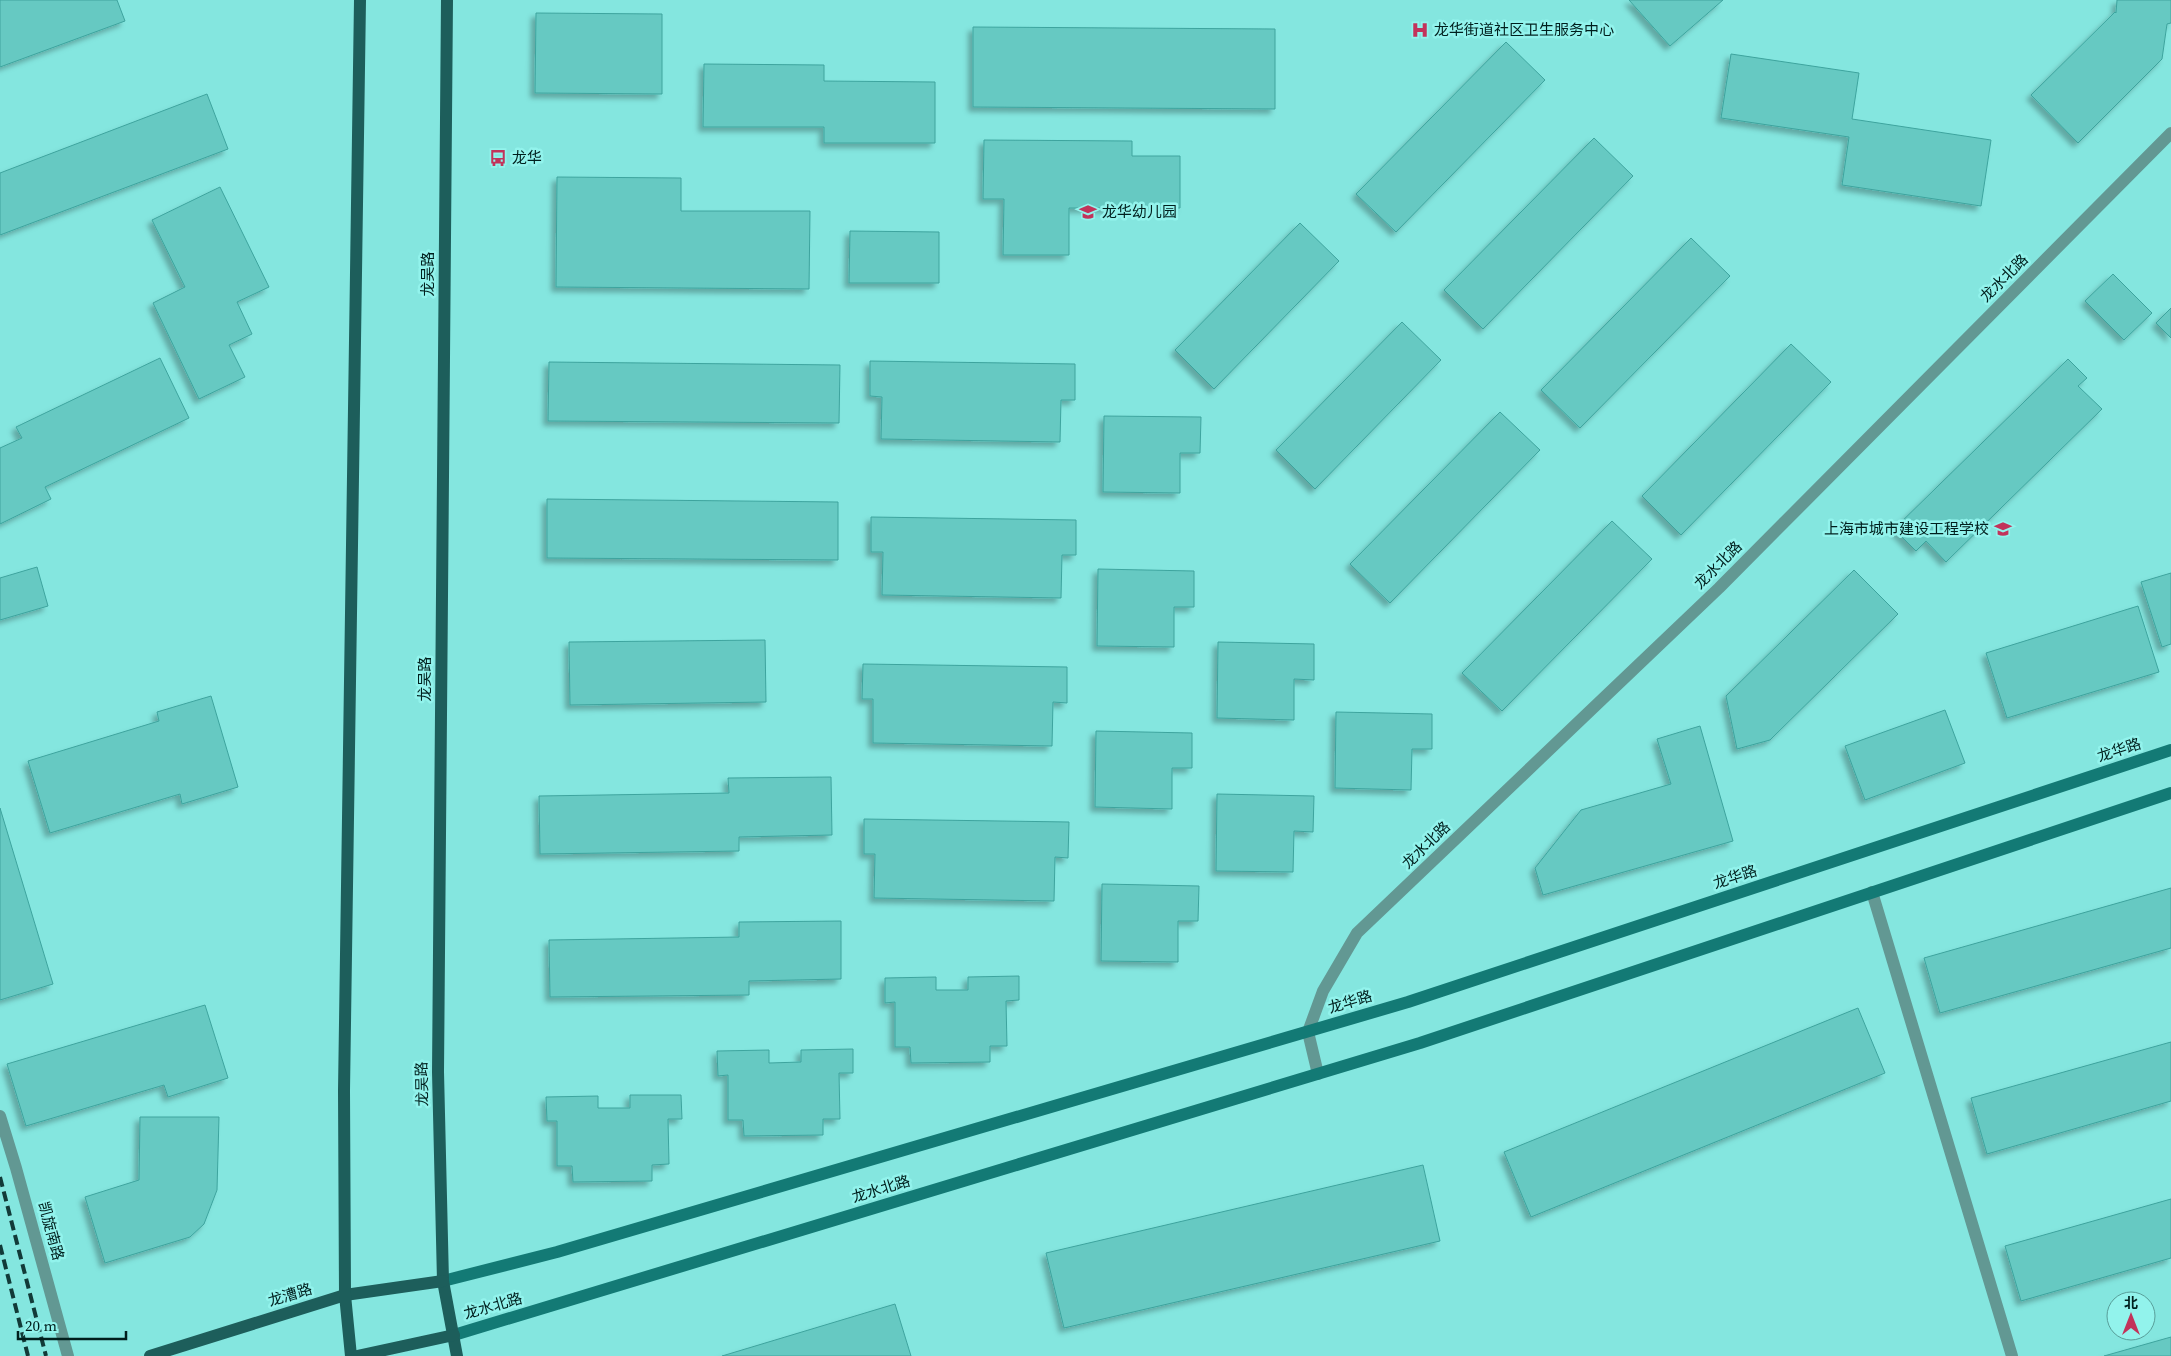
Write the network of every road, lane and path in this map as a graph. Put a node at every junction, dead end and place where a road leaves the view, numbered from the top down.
1 (360, 0) edge
2 (447, 0) edge
3 (2171, 133) edge
4 (2171, 750) edge
5 (2171, 793) edge
6 (1872, 892) junction
7 (1308, 1032) junction
8 (1318, 1074) junction
9 (0, 1116) edge
10 (443, 1281) junction
11 (345, 1295) junction
12 (454, 1335) junction
13 (68, 1356) edge
14 (150, 1356) edge
15 (351, 1356) edge
16 (357, 1356) edge
17 (457, 1356) edge
18 (2012, 1356) edge

1 - 11 main road
2 - 10 main road, 龙吴路
3 - 7 street, 龙水北路
4 - 7 main road, 龙华路
5 - 6 main road
6 - 8 main road, 龙水北路
6 - 18 street
7 - 8 street
7 - 10 main road, 龙水北路
8 - 12 main road, 龙水北路
9 - 13 street, 凯旋南路
10 - 11 main road, 龙漕路
10 - 12 main road, 龙吴路
11 - 14 main road, 龙漕路
11 - 15 main road
12 - 16 main road
12 - 17 main road, 龙吴路

